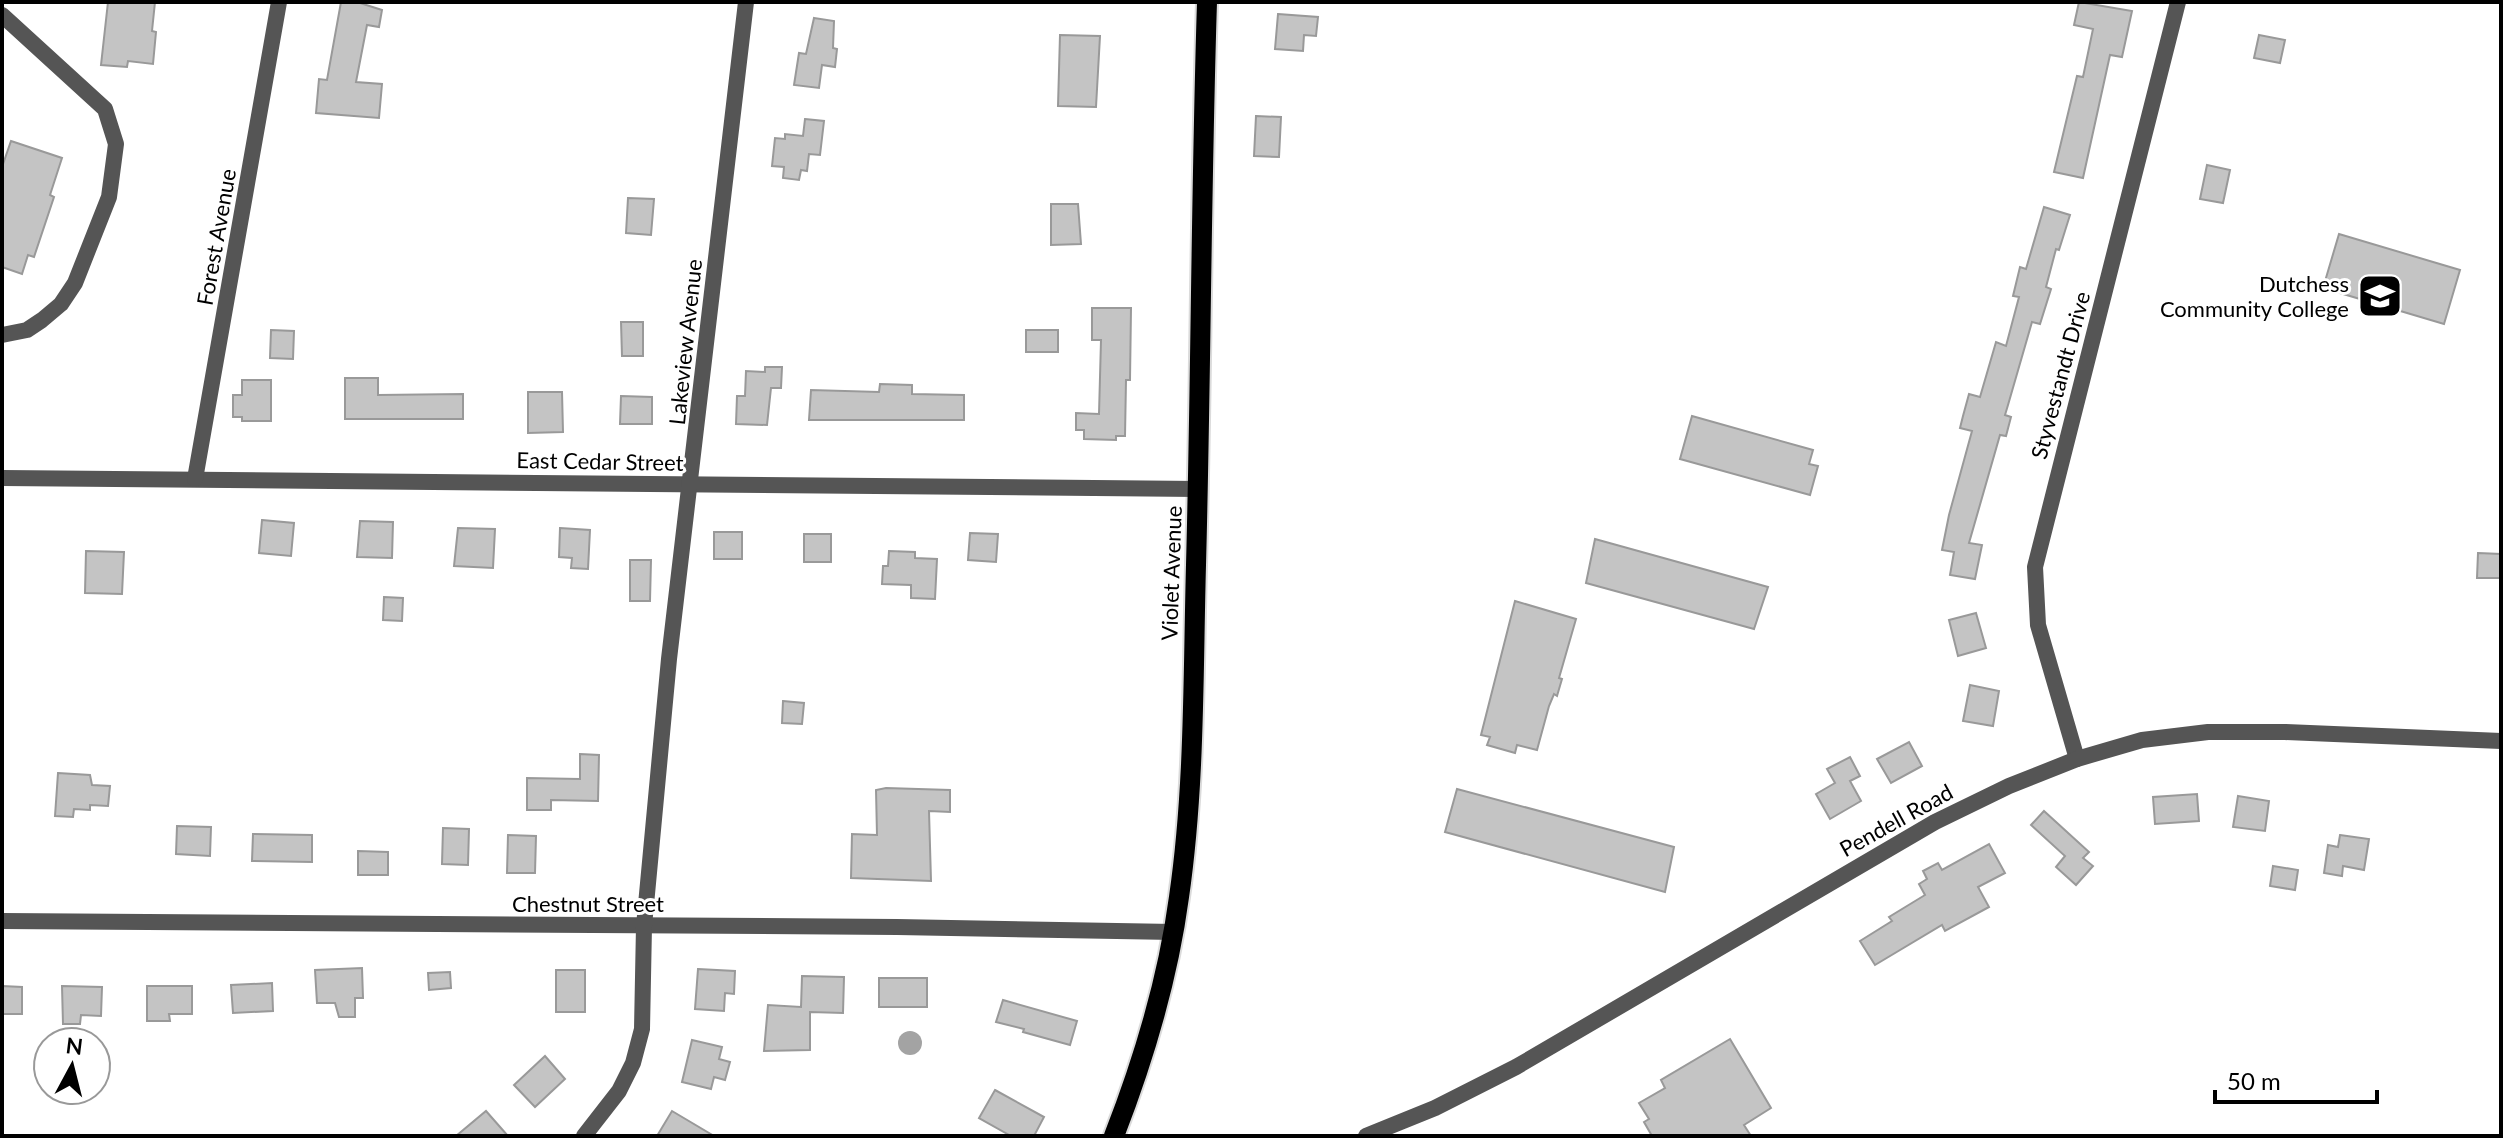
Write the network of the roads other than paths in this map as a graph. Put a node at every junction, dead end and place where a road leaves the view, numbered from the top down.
1 (279, 2) edge
2 (746, 2) edge
3 (1207, 2) edge
4 (2178, 2) edge
5 (2, 15) edge
6 (2, 335) edge
7 (2, 478) edge
8 (195, 479) junction
9 (691, 484) junction
10 (1198, 489) junction
11 (2501, 741) edge
12 (2077, 759) junction
13 (2, 921) edge
14 (644, 926) junction
15 (1174, 932) junction
16 (584, 1136) edge
17 (1114, 1136) edge
18 (1366, 1136) edge

1 - 8 street, Forest Avenue
2 - 9 street, Lakeview Avenue
3 - 10 main road, Violet Avenue
4 - 12 street, Styvestandt Drive
5 - 6 street
7 - 8 street, East Cedar Street
8 - 9 street, East Cedar Street
9 - 10 street, East Cedar Street
9 - 14 street, Lakeview Avenue
10 - 15 main road, Violet Avenue
11 - 12 street, Pendell Road
12 - 18 street, Pendell Road
13 - 14 street, Chestnut Street
14 - 15 street, Chestnut Street
14 - 16 street, Lakeview Avenue
15 - 17 main road, Violet Avenue

